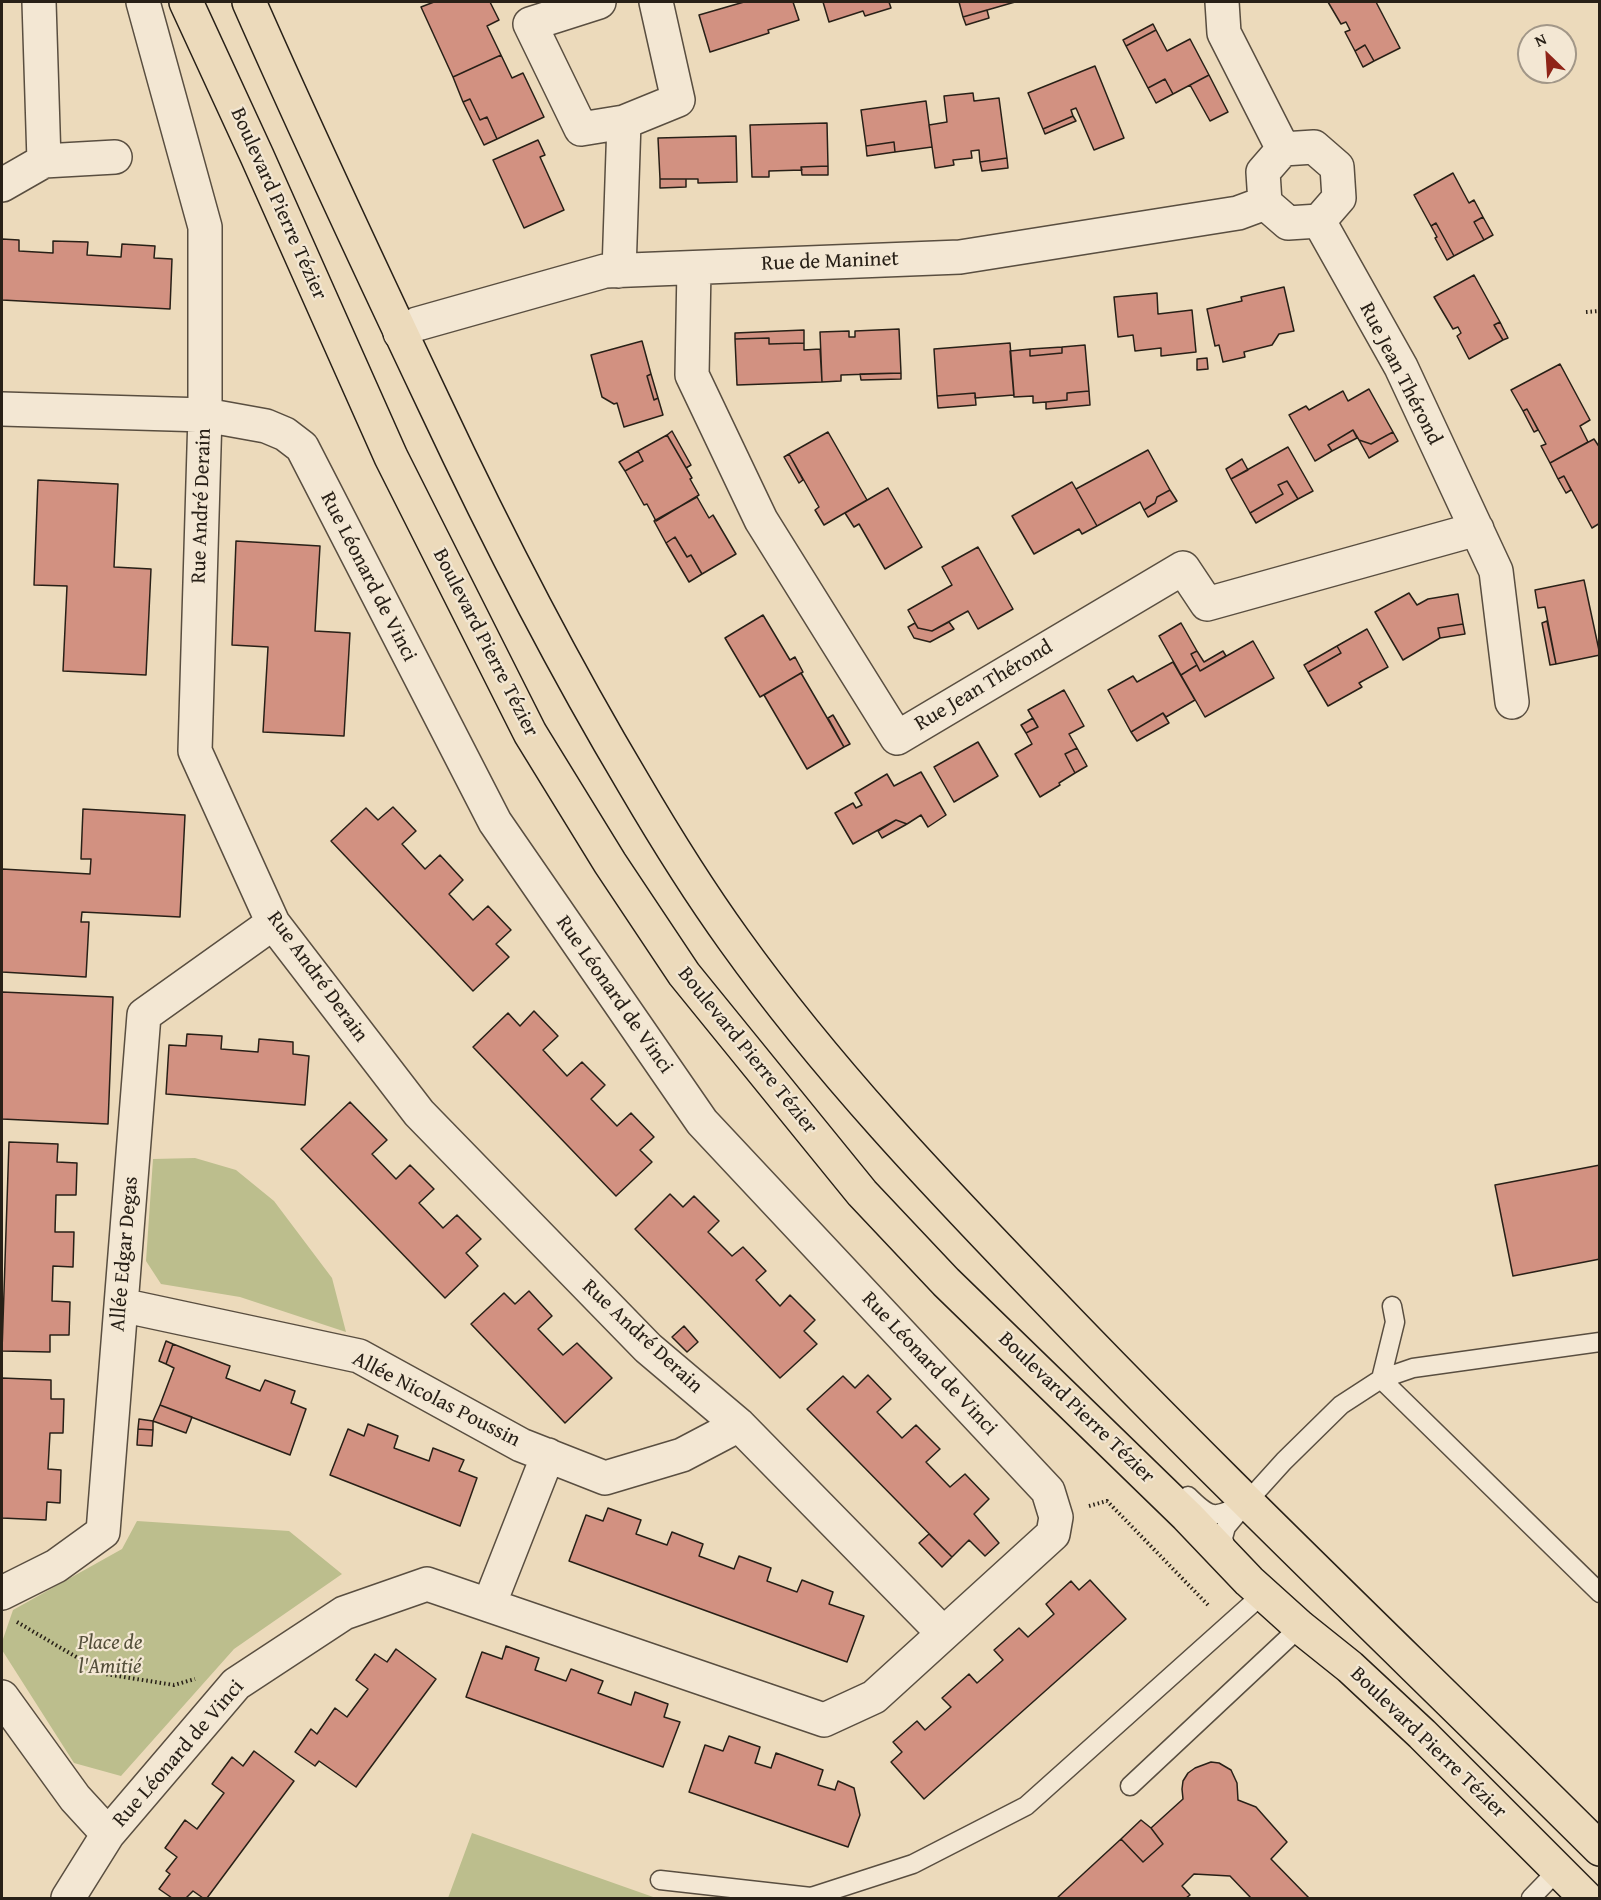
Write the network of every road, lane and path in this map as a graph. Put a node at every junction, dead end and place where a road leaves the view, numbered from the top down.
1 (39, 2) edge
2 (143, 2) edge
3 (186, 2) edge
4 (249, 2) edge
5 (599, 2) edge
6 (656, 2) edge
7 (1222, 2) edge
8 (624, 122) junction
9 (1283, 149) junction
10 (116, 157) dead end
11 (44, 161) junction
12 (2, 185) edge
13 (1265, 203) junction
14 (1319, 221) junction
15 (694, 268) junction
16 (619, 271) junction
17 (1599, 311) edge
18 (1586, 312) dead end
19 (400, 333) junction
20 (2, 409) edge
21 (205, 415) junction
22 (1476, 529) junction
23 (1512, 702) dead end
24 (273, 923) junction
25 (946, 1282) junction
26 (121, 1305) junction
27 (1392, 1306) dead end
28 (1599, 1342) edge
29 (1381, 1380) junction
30 (739, 1425) junction
31 (548, 1455) junction
32 (1246, 1503) junction
33 (1056, 1517) junction
34 (1233, 1565) junction
35 (1264, 1593) junction
36 (1599, 1593) edge
37 (489, 1605) junction
38 (6, 1606) edge
39 (1227, 1625) junction
40 (1300, 1627) junction
41 (943, 1634) junction
42 (236, 1684) junction
43 (2, 1697) edge
44 (1130, 1786) dead end
45 (108, 1834) junction
46 (1599, 1849) edge
47 (1558, 1870) junction
48 (660, 1880) dead end
49 (68, 1899) edge
50 (1531, 1899) edge
51 (1586, 1899) edge

1 - 11 street
2 - 21 street, Rue André Derain
3 - 25 main road, Boulevard Pierre Tézier
4 - 19 main road
5 - 8 street
6 - 8 street
7 - 9 street
8 - 16 street
9 - 13 street
9 - 14 street
10 - 11 street
11 - 12 street
13 - 14 street
13 - 15 street, Rue de Maninet
14 - 22 street, Rue Jean Thérond
15 - 16 street, Rue de Maninet
15 - 22 street, Rue Jean Thérond
16 - 19 street, Rue de Maninet
17 - 18 path
19 - 32 main road
20 - 21 street, Rue Léonard de Vinci
21 - 24 street, Rue André Derain
21 - 33 street, Rue Léonard de Vinci
22 - 23 street, Rue Jean Thérond
24 - 26 street, Allée Edgar Degas
24 - 30 street, Rue André Derain
25 - 32 lane
25 - 34 main road, Boulevard Pierre Tézier
26 - 31 street, Allée Nicolas Poussin
26 - 38 street, Allée Edgar Degas
27 - 29 lane
28 - 29 lane
29 - 32 lane
29 - 36 lane
30 - 31 street, Allée Nicolas Poussin
30 - 41 street, Rue André Derain
31 - 37 street
32 - 34 lane
32 - 46 main road
33 - 39 path
33 - 41 street, Rue Léonard de Vinci
34 - 35 main road, Boulevard Pierre Tézier
35 - 39 lane
35 - 40 main road, Boulevard Pierre Tézier
37 - 41 street, Rue Léonard de Vinci
37 - 42 street, Rue Léonard de Vinci
38 - 42 path
39 - 48 lane
40 - 44 lane
40 - 47 main road, Boulevard Pierre Tézier
42 - 45 street, Rue Léonard de Vinci
43 - 45 street
45 - 49 street, Rue Léonard de Vinci
47 - 50 lane
47 - 51 main road, Boulevard Pierre Tézier

